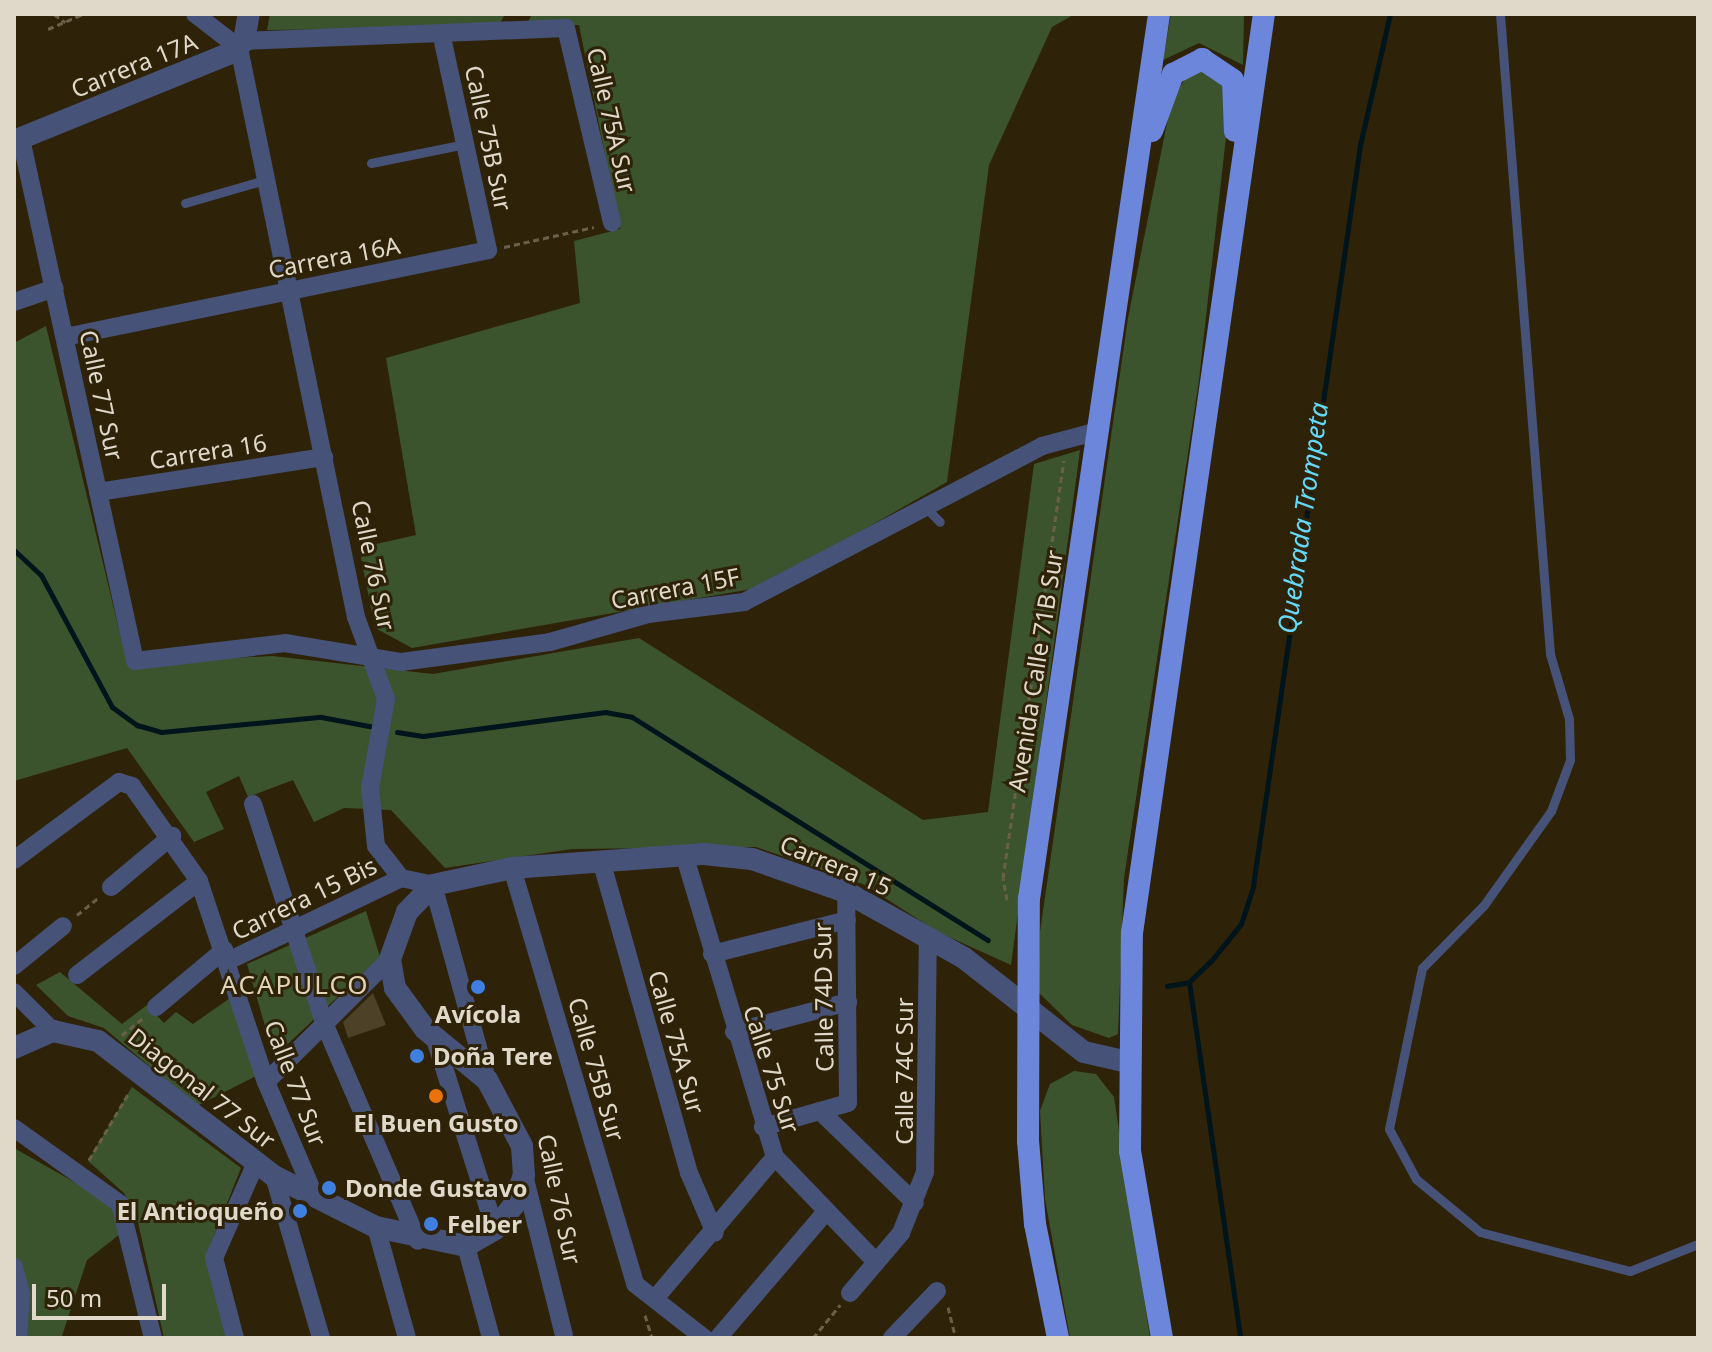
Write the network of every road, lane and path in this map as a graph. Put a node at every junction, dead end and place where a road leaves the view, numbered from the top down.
1 (54, 14) edge
2 (83, 14) edge
3 (195, 14) edge
4 (249, 14) edge
5 (518, 14) edge
6 (1159, 14) edge
7 (1264, 14) edge
8 (1500, 14) edge
9 (65, 22) junction
10 (48, 29) dead end
11 (509, 32) junction
12 (442, 37) junction
13 (242, 45) junction
14 (18, 140) edge
15 (465, 144) junction
16 (371, 163) dead end
17 (268, 179) junction
18 (185, 203) dead end
19 (1133, 204) junction
20 (612, 223) joint
21 (1232, 237) junction
22 (488, 250) junction
23 (55, 288) junction
24 (291, 290) junction
25 (14, 302) edge
26 (65, 337) junction
27 (1098, 431) junction
28 (1067, 437) junction
29 (324, 457) junction
30 (98, 492) junction
31 (370, 659) junction
32 (135, 661) joint
33 (253, 804) dead end
34 (172, 836) junction
35 (684, 854) junction
36 (14, 860) edge
37 (601, 860) junction
38 (512, 868) junction
39 (401, 878) junction
40 (199, 881) junction
41 (433, 885) junction
42 (111, 887) joint
43 (846, 892) junction
44 (1010, 911) dead end
45 (847, 920) junction
46 (63, 926) joint
47 (297, 933) junction
48 (928, 937) junction
49 (712, 954) junction
50 (226, 956) junction
51 (390, 959) junction
52 (14, 966) edge
53 (77, 975) dead end
54 (14, 992) edge
55 (848, 1002) junction
56 (1024, 1004) junction
57 (156, 1007) joint
58 (324, 1023) junction
59 (53, 1031) junction
60 (734, 1032) junction
61 (435, 1039) junction
62 (108, 1047) junction
63 (14, 1048) edge
64 (1128, 1062) junction
65 (141, 1074) junction
66 (487, 1080) junction
67 (266, 1082) junction
68 (820, 1111) junction
69 (763, 1127) junction
70 (14, 1128) edge
71 (775, 1157) junction
72 (264, 1171) junction
73 (81, 1173) junction
74 (524, 1175) junction
75 (315, 1197) junction
76 (915, 1203) junction
77 (824, 1214) junction
78 (376, 1227) junction
79 (495, 1229) junction
80 (715, 1233) junction
81 (418, 1241) junction
82 (1698, 1244) edge
83 (466, 1246) junction
84 (876, 1262) junction
85 (14, 1267) edge
86 (937, 1291) joint
87 (850, 1293) joint
88 (658, 1295) junction
89 (564, 1335) dead end
90 (18, 1338) edge
91 (153, 1338) edge
92 (235, 1338) edge
93 (321, 1338) edge
94 (407, 1338) edge
95 (491, 1338) edge
96 (704, 1338) edge
97 (718, 1338) edge
98 (813, 1338) edge
99 (892, 1338) edge
100 (956, 1338) edge
101 (1058, 1338) edge
102 (1162, 1338) edge

1 - 9 path
2 - 9 path
3 - 13 street
4 - 13 street
5 - 11 street
6 - 19 highway, Avenida Calle 71B Sur
7 - 21 highway
8 - 82 lane
9 - 10 path
11 - 12 street
11 - 20 street, Calle 75A Sur
12 - 13 street
12 - 15 street, Calle 75B Sur
13 - 14 street, Carrera 17A
13 - 17 street, Calle 76 Sur
14 - 23 street, Calle 77 Sur
15 - 16 lane
15 - 22 street, Calle 75B Sur
17 - 18 lane
17 - 24 street, Calle 76 Sur
19 - 21 highway
19 - 27 highway, Avenida Calle 71B Sur
20 - 22 path
21 - 64 highway
22 - 24 street, Carrera 16A
23 - 25 street
23 - 26 street, Calle 77 Sur
24 - 26 street, Carrera 16A
24 - 29 street, Calle 76 Sur
26 - 30 street, Calle 77 Sur
27 - 28 street, Carrera 15F
27 - 56 highway, Avenida Calle 71B Sur
28 - 31 street, Carrera 15F
28 - 44 path
29 - 30 street, Carrera 16
29 - 31 street, Calle 76 Sur
30 - 32 street, Calle 77 Sur
31 - 32 street, Carrera 15F
31 - 39 street, Calle 76 Sur
33 - 47 street
34 - 36 street, Calle 77 Sur
34 - 40 street, Calle 77 Sur
34 - 42 street
35 - 37 street, Carrera 15
35 - 43 street, Carrera 15
35 - 49 street, Calle 75 Sur
37 - 38 street, Carrera 15
37 - 80 street, Calle 75A Sur
38 - 41 street, Carrera 15
38 - 88 street, Calle 75B Sur
39 - 41 street
39 - 47 street, Carrera 15 Bis
40 - 50 street, Calle 77 Sur
40 - 53 street
41 - 51 street
41 - 66 street, Calle 76 Sur
42 - 46 path
43 - 45 street, Calle 74D Sur
43 - 48 street, Carrera 15
45 - 49 street
45 - 55 street, Calle 74D Sur
46 - 52 street
47 - 50 street, Carrera 15 Bis
47 - 58 street
48 - 56 street, Carrera 15
48 - 76 street, Calle 74C Sur
49 - 60 street, Calle 75 Sur
50 - 57 street, Carrera 15 Bis
50 - 67 street, Calle 77 Sur
51 - 58 street
51 - 61 street
54 - 59 street
55 - 60 street
55 - 68 street, Calle 74D Sur
56 - 64 street, Carrera 15
56 - 101 highway, Avenida Calle 71B Sur
57 - 62 path
58 - 67 street
58 - 81 street
59 - 62 street, Diagonal 77 Sur
59 - 63 street
60 - 69 street, Calle 75 Sur
61 - 66 street
61 - 79 street
62 - 65 street, Diagonal 77 Sur
64 - 102 highway
65 - 72 street, Diagonal 77 Sur
65 - 73 path
66 - 74 street, Calle 76 Sur
67 - 75 street, Calle 77 Sur
68 - 69 street
68 - 76 street
69 - 71 street, Calle 75 Sur
70 - 73 street
71 - 77 street, Calle 75 Sur
71 - 80 street
72 - 75 street, Diagonal 77 Sur
72 - 92 street
72 - 93 street
73 - 91 street
74 - 79 street
74 - 89 street, Calle 76 Sur
75 - 78 street, Diagonal 77 Sur
76 - 84 street, Calle 74C Sur
77 - 84 street, Calle 75 Sur
77 - 97 street
78 - 81 street, Diagonal 77 Sur
78 - 94 street
79 - 83 street
80 - 88 street
81 - 83 street, Diagonal 77 Sur
83 - 95 street
84 - 87 street, Calle 74C Sur
85 - 90 street
86 - 99 street
86 - 100 path
87 - 98 path
88 - 96 street

